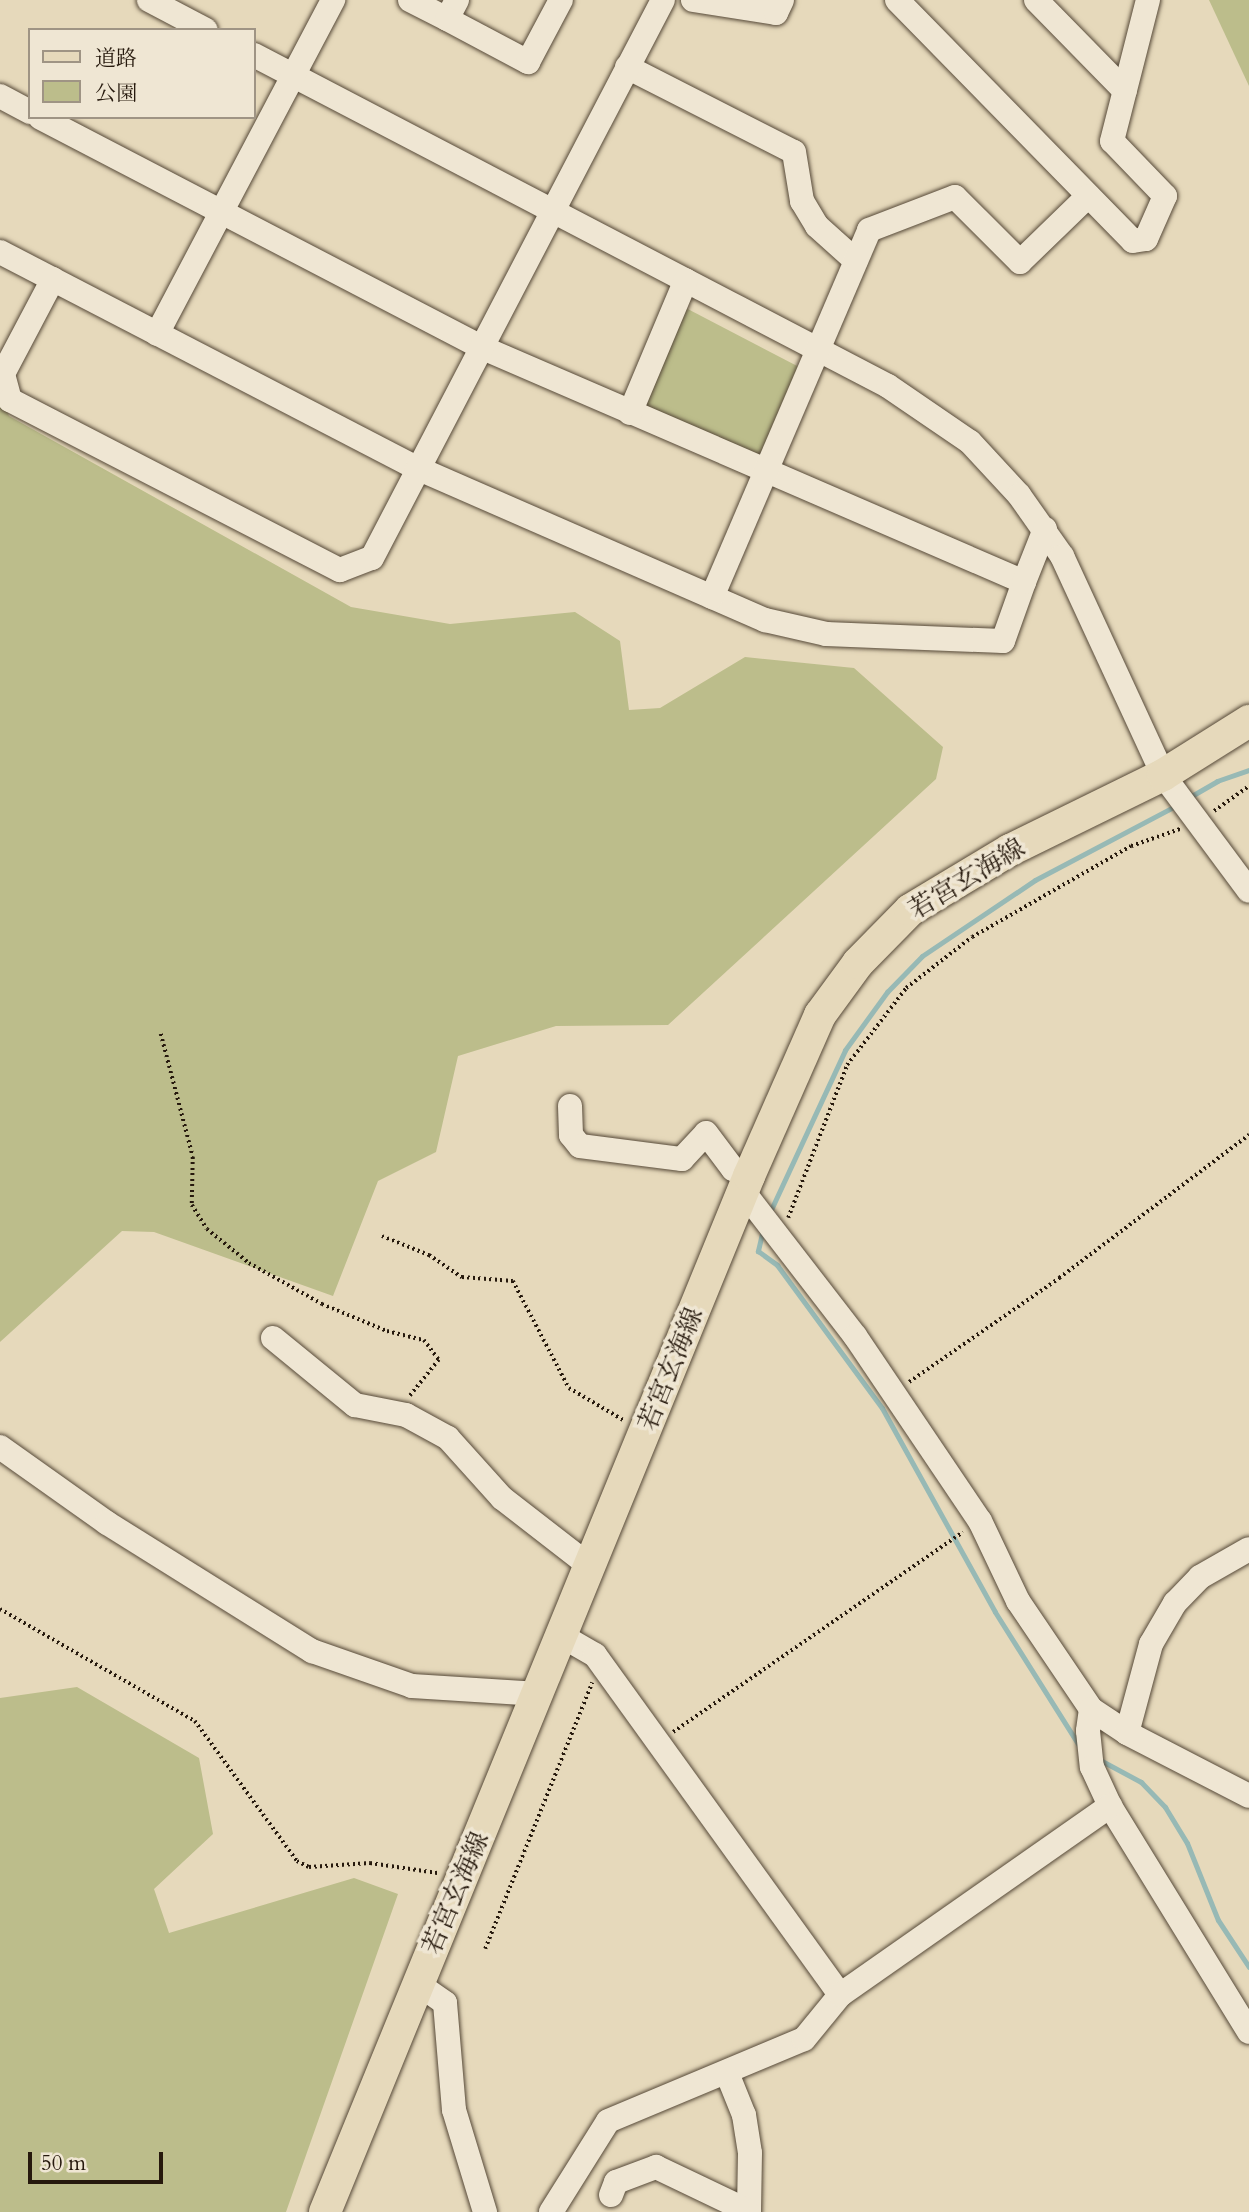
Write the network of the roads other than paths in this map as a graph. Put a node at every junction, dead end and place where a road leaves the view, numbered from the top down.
1 (149, 0) edge
2 (333, 0) edge
3 (410, 0) edge
4 (561, 0) edge
5 (663, 0) edge
6 (693, 0) edge
7 (782, 0) edge
8 (897, 0) edge
9 (1036, 0) edge
10 (1148, 0) edge
11 (452, 9) edge
12 (202, 28) edge
13 (256, 56) edge
14 (627, 67) junction
15 (293, 75) junction
16 (1125, 91) junction
17 (0, 96) edge
18 (28, 111) edge
19 (44, 119) edge
20 (1088, 196) junction
21 (551, 210) junction
22 (222, 212) junction
23 (0, 252) edge
24 (856, 261) junction
25 (53, 279) junction
26 (686, 280) junction
27 (156, 334) junction
28 (481, 347) junction
29 (817, 349) junction
30 (630, 412) junction
31 (417, 468) junction
32 (764, 471) junction
33 (1045, 529) junction
34 (1024, 582) junction
35 (712, 597) junction
36 (1249, 721) edge
37 (1163, 775) junction
38 (1249, 891) edge
39 (570, 1106) dead end
40 (746, 1184) junction
41 (273, 1338) dead end
42 (0, 1447) edge
43 (1249, 1549) edge
44 (591, 1567) junction
45 (562, 1636) junction
46 (538, 1694) junction
47 (1091, 1709) junction
48 (1127, 1733) junction
49 (1249, 1796) edge
50 (1110, 1806) junction
51 (418, 1984) junction
52 (840, 1995) junction
53 (1249, 2032) edge
54 (727, 2073) junction
55 (611, 2195) dead end
56 (748, 2211) edge
57 (325, 2212) edge
58 (485, 2212) edge
59 (551, 2212) edge

1 - 12 street
2 - 15 street
3 - 11 street
4 - 11 street
5 - 14 street
6 - 7 street
8 - 20 street
9 - 16 street
10 - 16 street
13 - 15 street
14 - 21 street
14 - 24 street
15 - 21 street
15 - 22 street
16 - 20 street
17 - 18 street
19 - 22 street
20 - 24 street
21 - 26 street
21 - 28 street
22 - 27 street
22 - 28 street
23 - 25 street
24 - 29 street
25 - 27 street
25 - 31 street
26 - 29 street
26 - 30 street
27 - 31 street
28 - 30 street
28 - 31 street
29 - 32 street
29 - 33 street
30 - 32 street
31 - 35 street
32 - 34 street
32 - 35 street
33 - 34 street
33 - 37 street
34 - 35 street
36 - 37 main road, 若宮玄海線
37 - 38 street
37 - 40 main road, 若宮玄海線
39 - 40 street
40 - 44 main road, 若宮玄海線
40 - 47 street
41 - 44 street
42 - 46 street
43 - 48 street
44 - 45 main road, 若宮玄海線
45 - 46 main road, 若宮玄海線
45 - 52 street
46 - 51 main road, 若宮玄海線
47 - 48 street
47 - 50 street
48 - 49 street
50 - 52 street
50 - 53 street
51 - 57 main road, 若宮玄海線
51 - 58 street
52 - 54 street
54 - 56 street
54 - 59 street
55 - 56 street

